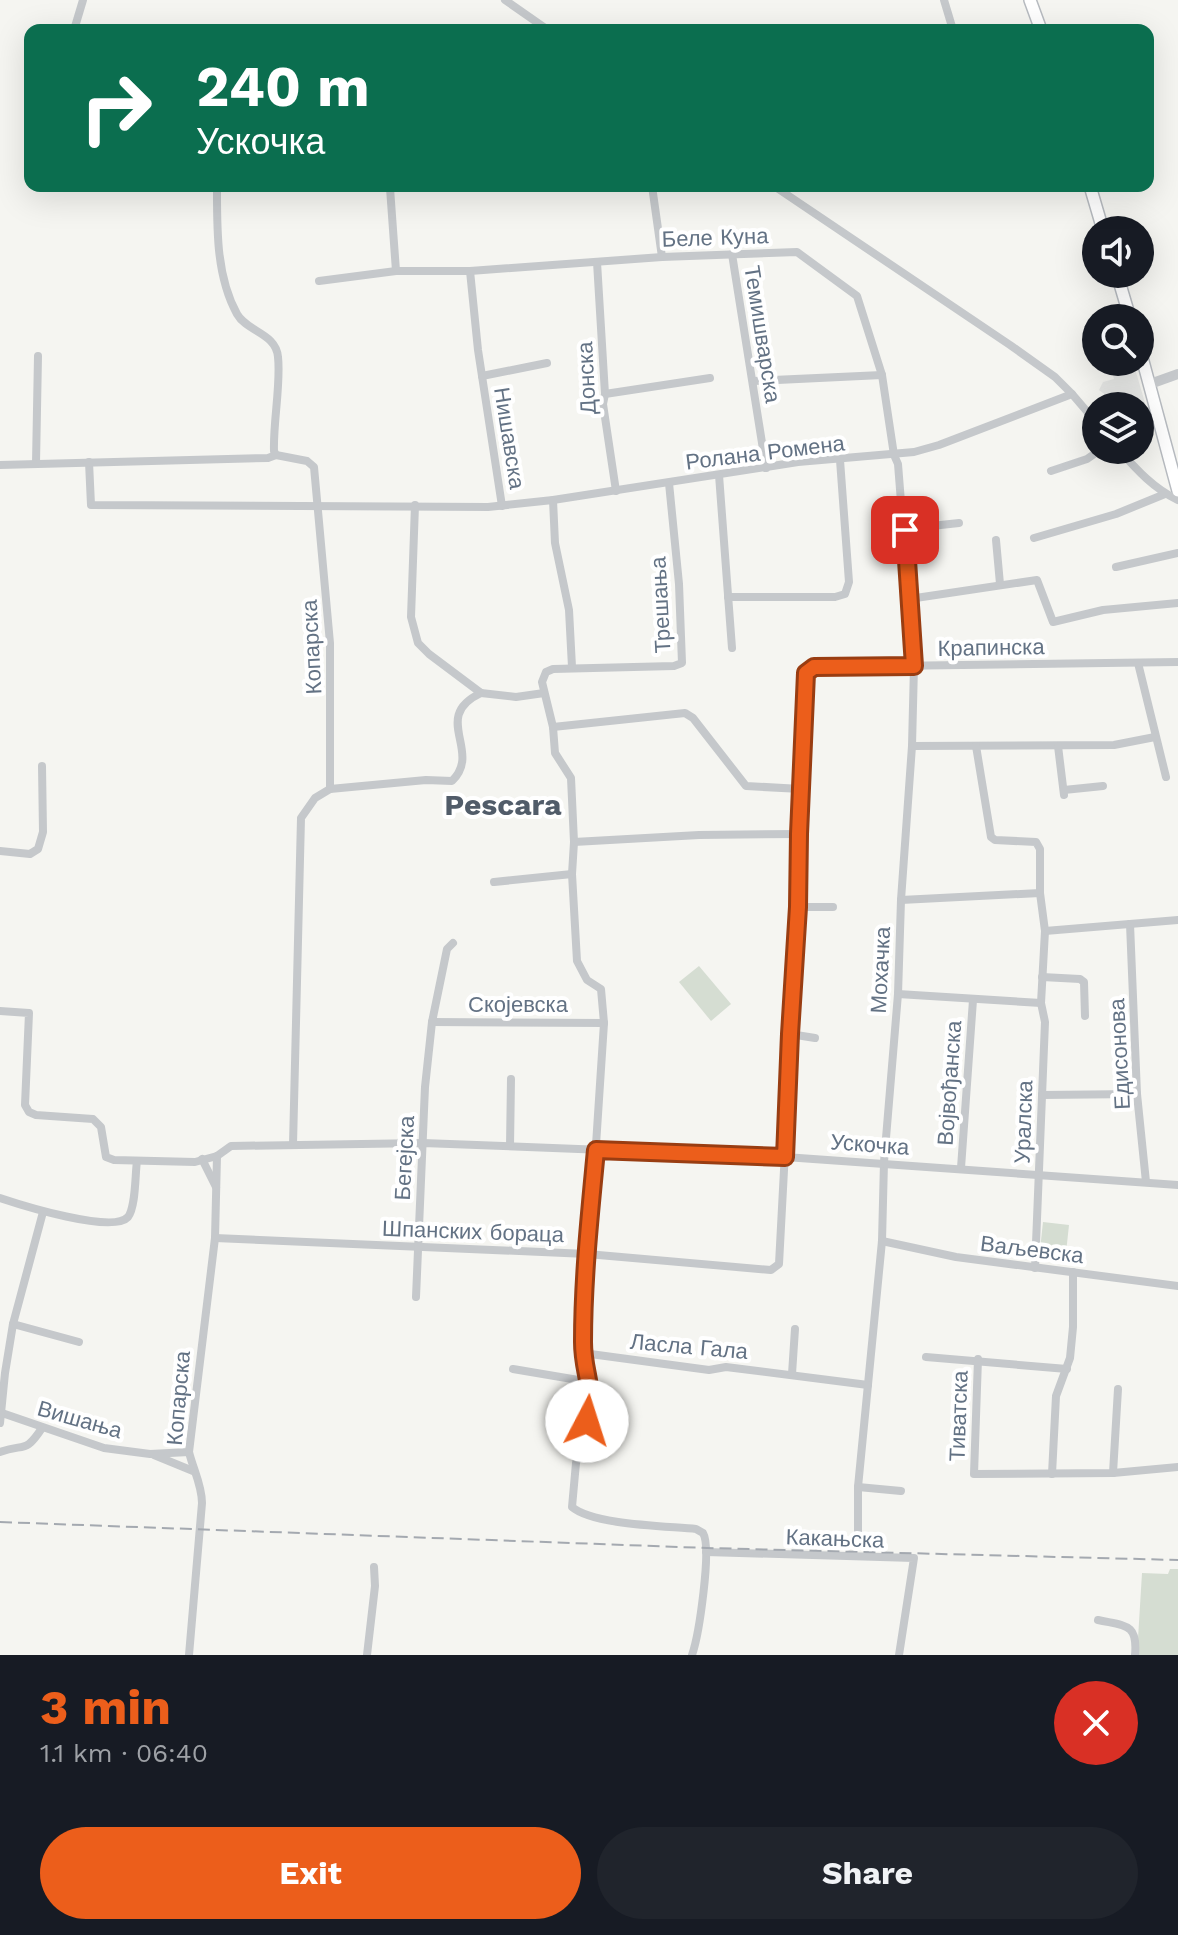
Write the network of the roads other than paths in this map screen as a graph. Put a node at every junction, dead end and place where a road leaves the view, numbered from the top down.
1 (83, 0) edge
2 (505, 0) edge
3 (944, 0) edge
4 (1030, 0) edge
5 (76, 24) edge
6 (539, 24) edge
7 (951, 24) edge
8 (1039, 24) edge
9 (217, 192) edge
10 (390, 192) edge
11 (653, 192) edge
12 (783, 192) edge
13 (1092, 192) edge
14 (1099, 216) edge
15 (732, 254) junction
16 (662, 257) junction
17 (597, 262) junction
18 (396, 271) junction
19 (470, 271) junction
20 (319, 281) dead end
21 (38, 356) dead end
22 (547, 363) dead end
23 (1178, 374) edge
24 (882, 375) junction
25 (482, 376) junction
26 (1148, 376) edge
27 (710, 378) dead end
28 (754, 381) junction
29 (1150, 384) junction
30 (605, 394) junction
31 (1072, 394) junction
32 (1082, 406) edge
33 (276, 455) junction
34 (894, 455) junction
35 (840, 460) junction
36 (1082, 461) edge
37 (89, 462) junction
38 (36, 463) junction
39 (1132, 464) edge
40 (0, 465) edge
41 (766, 468) junction
42 (1051, 471) dead end
43 (719, 475) junction
44 (669, 483) junction
45 (616, 491) junction
46 (1178, 491) edge
47 (1165, 494) junction
48 (553, 500) junction
49 (1178, 500) edge
50 (415, 505) junction
51 (502, 506) junction
52 (319, 508) junction
53 (959, 523) dead end
54 (904, 529) junction
55 (1034, 538) dead end
56 (996, 540) dead end
57 (1178, 553) edge
58 (1116, 567) dead end
59 (1000, 584) junction
60 (728, 597) junction
61 (909, 599) junction
62 (1178, 603) edge
63 (732, 648) dead end
64 (1178, 662) edge
65 (1138, 663) junction
66 (914, 666) junction
67 (572, 667) junction
68 (481, 693) junction
69 (544, 693) junction
70 (553, 727) junction
71 (1155, 737) junction
72 (912, 746) junction
73 (976, 746) junction
74 (1058, 746) junction
75 (42, 766) dead end
76 (1166, 777) dead end
77 (1103, 786) dead end
78 (330, 789) junction
79 (801, 789) junction
80 (799, 834) junction
81 (574, 842) junction
82 (0, 851) edge
83 (572, 874) junction
84 (494, 882) dead end
85 (1040, 893) junction
86 (901, 900) junction
87 (798, 907) junction
88 (833, 907) dead end
89 (1178, 920) edge
90 (1130, 924) junction
91 (1045, 931) junction
92 (453, 943) dead end
93 (1042, 977) junction
94 (898, 994) junction
95 (973, 1000) junction
96 (1041, 1003) junction
97 (0, 1011) edge
98 (1085, 1016) dead end
99 (432, 1022) junction
100 (604, 1023) junction
101 (790, 1034) junction
102 (815, 1038) dead end
103 (511, 1079) dead end
104 (1137, 1094) junction
105 (1042, 1095) junction
106 (423, 1143) junction
107 (293, 1145) junction
108 (510, 1146) junction
109 (596, 1150) junction
110 (217, 1156) junction
111 (785, 1157) junction
112 (202, 1159) junction
113 (137, 1161) junction
114 (884, 1162) junction
115 (961, 1168) junction
116 (1039, 1175) junction
117 (1146, 1182) junction
118 (1178, 1185) edge
119 (218, 1190) junction
120 (0, 1198) edge
121 (43, 1212) junction
122 (215, 1238) junction
123 (882, 1241) junction
124 (418, 1246) junction
125 (587, 1254) junction
126 (1035, 1268) junction
127 (1073, 1272) junction
128 (1178, 1286) edge
129 (416, 1297) dead end
130 (13, 1324) junction
131 (795, 1329) dead end
132 (79, 1342) dead end
133 (583, 1353) junction
134 (926, 1357) dead end
135 (978, 1359) junction
136 (513, 1369) dead end
137 (1067, 1369) junction
138 (792, 1374) junction
139 (590, 1382) junction
140 (868, 1385) junction
141 (1118, 1389) dead end
142 (2, 1413) edge
143 (0, 1423) edge
144 (42, 1428) junction
145 (0, 1452) edge
146 (189, 1452) junction
147 (150, 1454) junction
148 (1178, 1467) edge
149 (193, 1471) junction
150 (1113, 1473) junction
151 (1052, 1474) junction
152 (858, 1487) junction
153 (901, 1491) dead end
154 (858, 1540) dead end
155 (706, 1552) junction
156 (374, 1567) dead end
157 (1098, 1620) dead end
158 (189, 1655) edge
159 (367, 1655) edge
160 (692, 1655) edge
161 (899, 1655) edge
162 (1135, 1655) edge

1 - 5 street
2 - 6 street
3 - 7 street
4 - 8 main road
9 - 33 street
10 - 18 street
11 - 16 street
12 - 31 street
13 - 14 main road
15 - 16 street, Беле Куна
15 - 24 street, Беле Куна
15 - 28 street, Темишварска
16 - 17 street, Беле Куна
17 - 19 street, Беле Куна
17 - 30 street, Донска
18 - 19 street, Беле Куна
18 - 20 street, Беле Куна
19 - 25 street, Нишавска
21 - 38 street
22 - 25 street, Нишавска
23 - 29 street
24 - 28 street
24 - 34 street, Беле Куна
25 - 51 street, Нишавска
26 - 29 main road
27 - 30 street
28 - 41 street, Темишварска
29 - 46 main road
30 - 45 street, Донска
31 - 32 street
31 - 34 street, Ролана Ромена
33 - 37 street
33 - 52 street, Копарска
34 - 35 street, Ролана Ромена
34 - 54 street, Мохачка
35 - 41 street, Ролана Ромена
35 - 60 street
36 - 42 street
37 - 38 street
37 - 52 street, Ролана Ромена
38 - 40 street
39 - 47 street
41 - 43 street, Ролана Ромена
43 - 44 street, Ролана Ромена
43 - 60 street
44 - 45 street, Ролана Ромена
44 - 67 street, Трешања
45 - 48 street, Ролана Ромена
47 - 49 street
47 - 55 street
48 - 51 street, Ролана Ромена
48 - 67 street
50 - 51 street, Ролана Ромена
50 - 52 street, Ролана Ромена
50 - 68 street
52 - 78 street, Копарска
53 - 54 street
54 - 61 street, Мохачка
56 - 59 street
57 - 58 street
59 - 61 street
59 - 62 street
60 - 63 street
61 - 66 street, Мохачка
64 - 65 street, Крапинска
65 - 66 street, Крапинска
65 - 71 street
66 - 72 street, Мохачка
66 - 79 street, Крапинска
67 - 69 street
68 - 69 street
68 - 78 street
69 - 70 street
70 - 79 street
70 - 81 street
71 - 74 street
71 - 76 street
72 - 73 street
72 - 86 street, Мохачка
73 - 74 street
73 - 85 street, Уралска
74 - 77 street
75 - 82 street
78 - 107 street
79 - 80 street
80 - 81 street
80 - 87 street
81 - 83 street
83 - 84 street
83 - 100 street
85 - 86 street
85 - 91 street, Уралска
86 - 94 street, Мохачка
87 - 88 street
87 - 101 street
89 - 90 street
90 - 91 street
90 - 104 street, Едисонова
91 - 93 street, Уралска
92 - 99 street, Бегејска
93 - 96 street, Уралска
93 - 98 street
94 - 95 street
94 - 114 street, Мохачка
95 - 96 street
95 - 115 street, Војвођанска
96 - 105 street, Уралска
97 - 113 street, Ускочка
99 - 100 street, Скојевска
99 - 106 street, Бегејска
100 - 109 street
101 - 102 street
101 - 111 street
103 - 108 street
104 - 105 street
104 - 117 street, Едисонова
105 - 116 street, Уралска
106 - 107 street, Ускочка
106 - 108 street, Ускочка
106 - 124 street, Бегејска
107 - 110 street, Ускочка
108 - 109 street, Ускочка
109 - 111 street, Ускочка
109 - 125 street
110 - 112 street, Ускочка
110 - 119 street, Копарска
111 - 114 street, Ускочка
111 - 125 street, Шпанских бораца
112 - 113 street, Ускочка
112 - 119 street
113 - 121 street
114 - 115 street, Ускочка
114 - 123 street, Мохачка
115 - 116 street, Ускочка
116 - 117 street, Ускочка
116 - 126 street, Уралска
117 - 118 street, Ускочка
119 - 122 street, Копарска
120 - 121 street
121 - 130 street
122 - 124 street, Шпанских бораца
122 - 146 street, Копарска
123 - 126 street, Ваљевска
123 - 140 street, Мохачка
124 - 125 street, Шпанских бораца
124 - 129 street, Бегејска
125 - 133 street
126 - 127 street, Ваљевска
127 - 128 street, Ваљевска
127 - 137 street
130 - 132 street
130 - 142 street
131 - 138 street
133 - 138 street, Ласла Гала
133 - 139 street
134 - 135 street
135 - 137 street
135 - 151 street, Тиватска
136 - 139 street
137 - 151 street
138 - 140 street, Ласла Гала
139 - 155 street
140 - 152 street, Мохачка
141 - 150 street
142 - 143 street
142 - 144 street, Вишања
144 - 145 street
144 - 147 street, Вишања
146 - 147 street, Вишања
146 - 149 street, Копарска
147 - 149 street, Вишања
148 - 150 street
149 - 158 street, Копарска
150 - 151 street
152 - 153 street
152 - 154 street, Мохачка
155 - 160 street
155 - 161 street, Какањска
156 - 159 street
157 - 162 street

